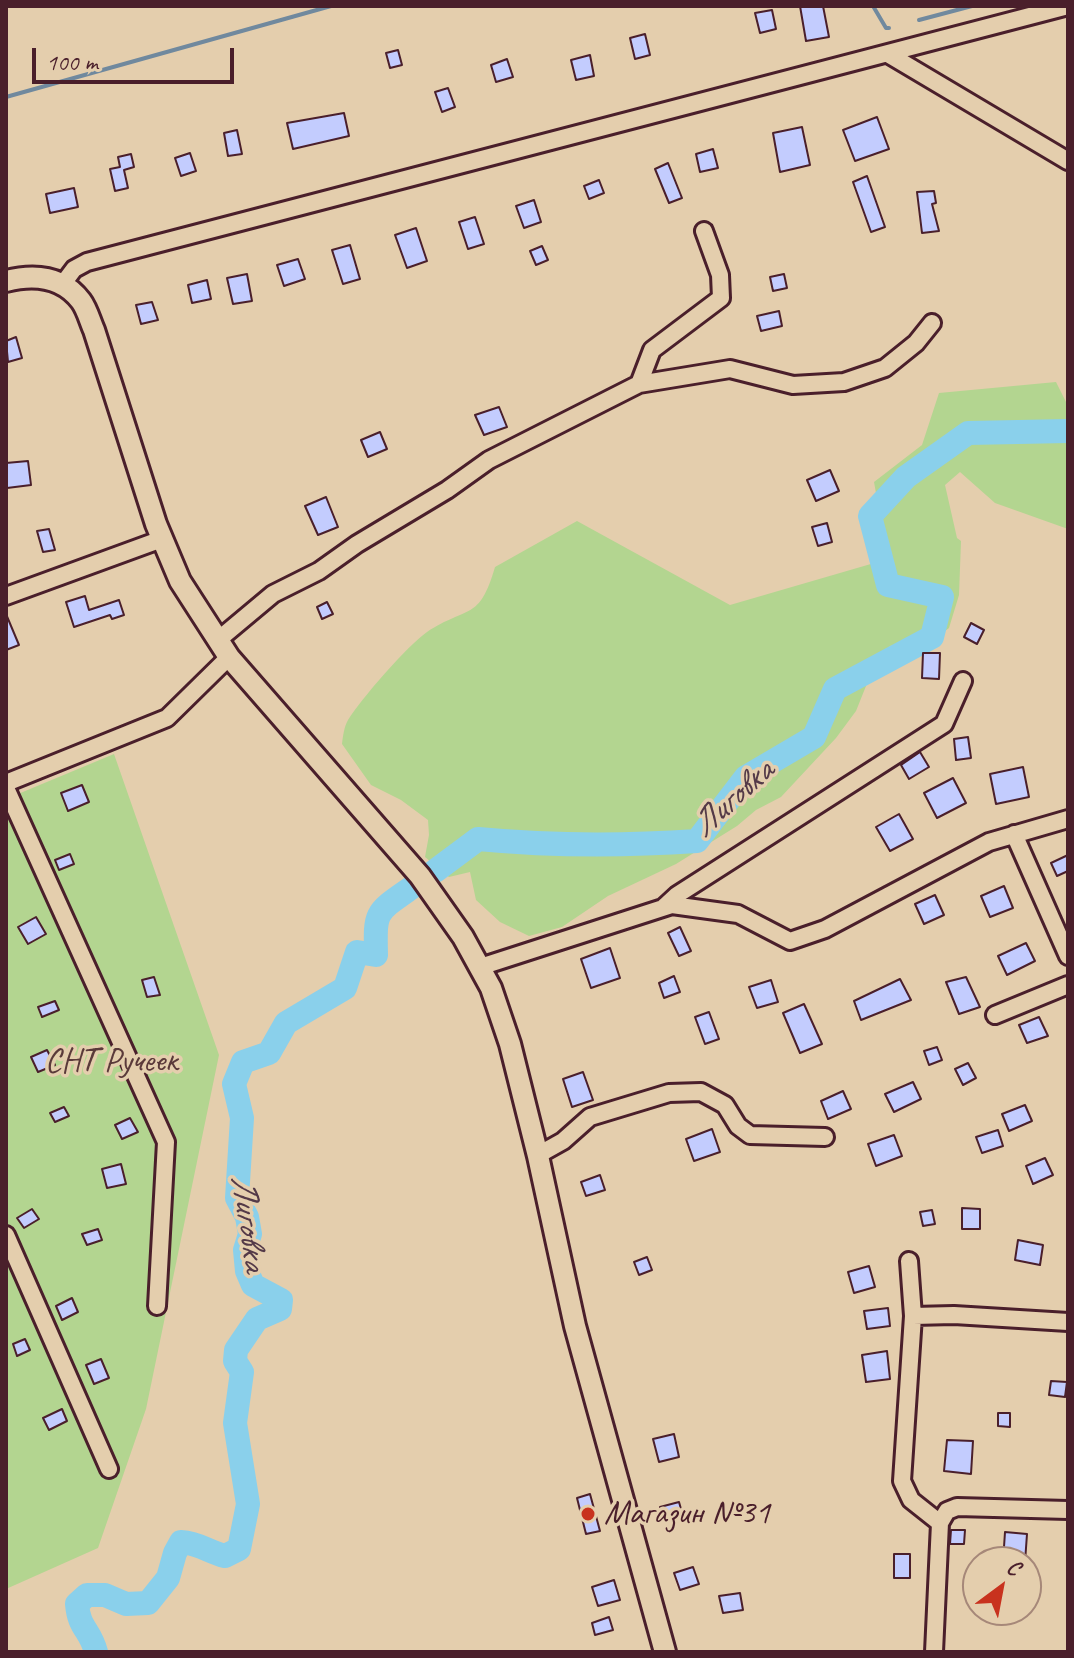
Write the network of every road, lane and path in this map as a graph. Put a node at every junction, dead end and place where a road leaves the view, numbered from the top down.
1 (1068, 6) edge
2 (888, 54) junction
3 (1068, 161) edge
4 (704, 231) dead end
5 (6, 281) edge
6 (62, 285) junction
7 (932, 323) dead end
8 (639, 384) junction
9 (162, 539) junction
10 (6, 596) edge
11 (224, 648) junction
12 (963, 681) dead end
13 (6, 786) edge
14 (1068, 819) edge
15 (1014, 834) junction
16 (663, 908) junction
17 (1068, 956) edge
18 (480, 967) junction
19 (1068, 985) edge
20 (995, 1015) dead end
21 (825, 1137) dead end
22 (538, 1155) junction
23 (6, 1235) edge
24 (909, 1261) dead end
25 (157, 1306) dead end
26 (913, 1316) junction
27 (1068, 1322) edge
28 (109, 1469) dead end
29 (1068, 1510) edge
30 (940, 1523) junction
31 (665, 1652) edge
32 (934, 1652) edge

1 - 2 street
2 - 3 street
2 - 6 street
4 - 8 street
5 - 6 main road
6 - 9 main road
7 - 8 street
8 - 11 street
9 - 10 street
9 - 11 main road
11 - 13 street
11 - 18 main road
12 - 16 street
13 - 25 street
14 - 15 street
15 - 16 street
15 - 17 street
16 - 18 street
18 - 22 main road
19 - 20 street
21 - 22 street
22 - 31 main road
23 - 28 street
24 - 26 street
26 - 27 street
26 - 30 street
29 - 30 street
30 - 32 street

